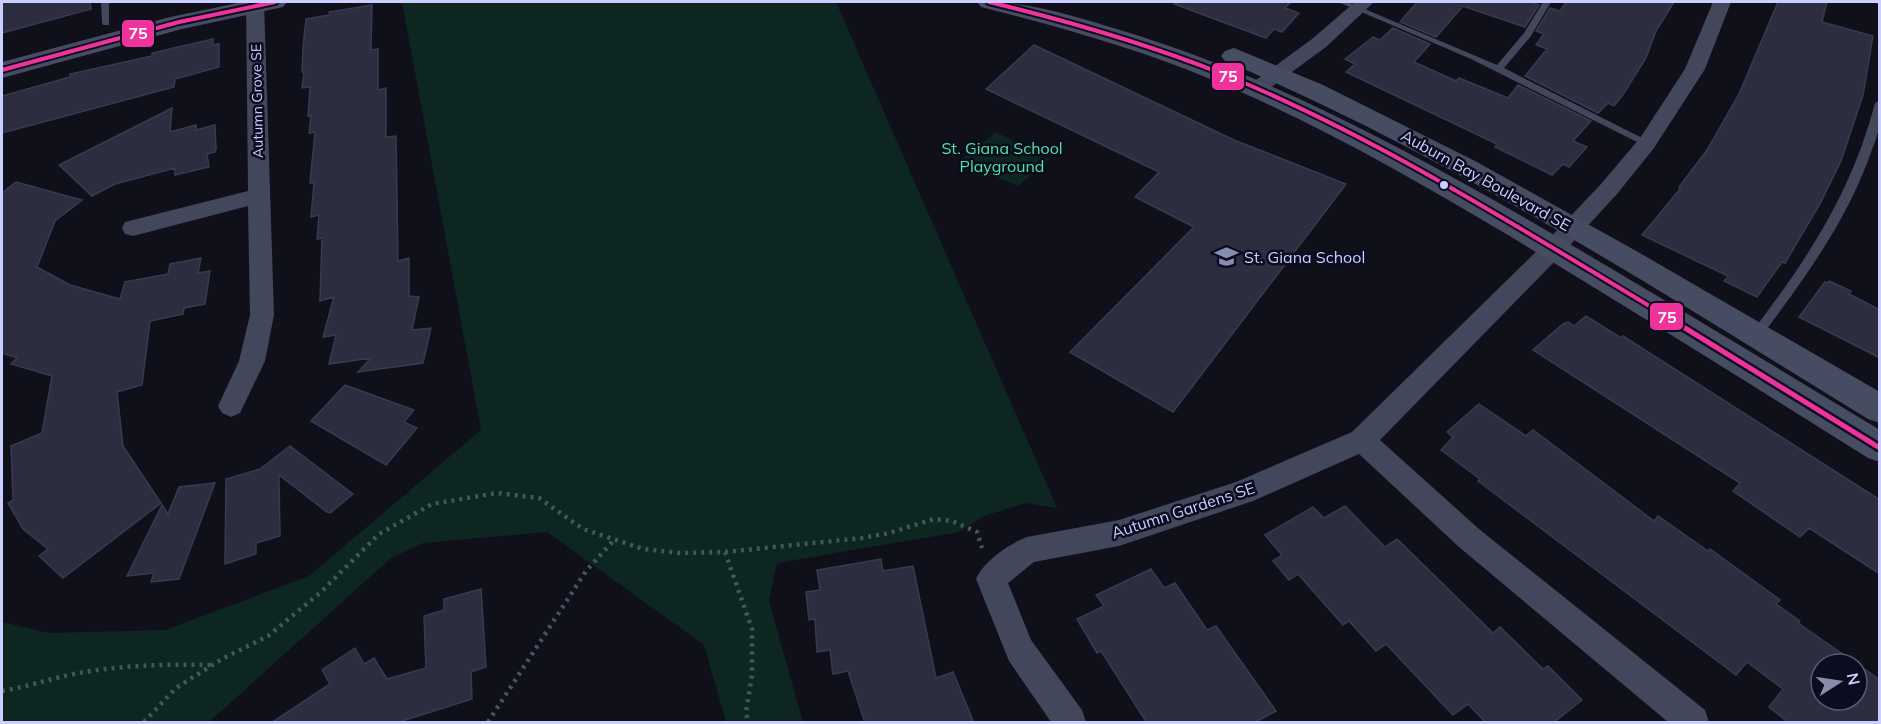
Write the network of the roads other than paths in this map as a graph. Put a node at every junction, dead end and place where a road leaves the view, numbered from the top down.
1 (193, 2) edge
2 (989, 2) edge
3 (1069, 2) edge
4 (1547, 2) edge
5 (1722, 2) edge
6 (262, 3) edge
7 (1355, 4) edge
8 (105, 12) edge
9 (2, 52) edge
10 (1499, 69) junction
11 (2, 70) edge
12 (1268, 81) junction
13 (1880, 103) edge
14 (1647, 143) junction
15 (259, 196) junction
16 (133, 228) dead end
17 (1573, 228) junction
18 (1553, 249) junction
19 (1756, 335) junction
20 (231, 406) dead end
21 (1880, 409) edge
22 (1362, 440) junction
23 (1880, 448) edge
24 (1070, 723) edge
25 (1693, 723) edge

1 - 8 street
2 - 12 street, Auburn Bay Boulevard SE
3 - 12 street, Auburn Bay Boulevard SE
4 - 10 lane
5 - 14 street, Autumn Gardens SE
6 - 11 street
6 - 15 street, Autumn Grove SE
7 - 10 lane
7 - 12 street
8 - 9 street
10 - 14 lane
12 - 17 street, Auburn Bay Boulevard SE
12 - 18 street, Auburn Bay Boulevard SE
13 - 19 lane
14 - 17 street, Autumn Gardens SE
15 - 16 street
15 - 20 street, Autumn Grove SE
17 - 18 street, Autumn Gardens SE
17 - 19 street, Auburn Bay Boulevard SE
18 - 22 street, Autumn Gardens SE
18 - 23 street, Auburn Bay Boulevard SE
19 - 21 street, Auburn Bay Boulevard SE
22 - 24 street, Autumn Gardens SE
22 - 25 street

